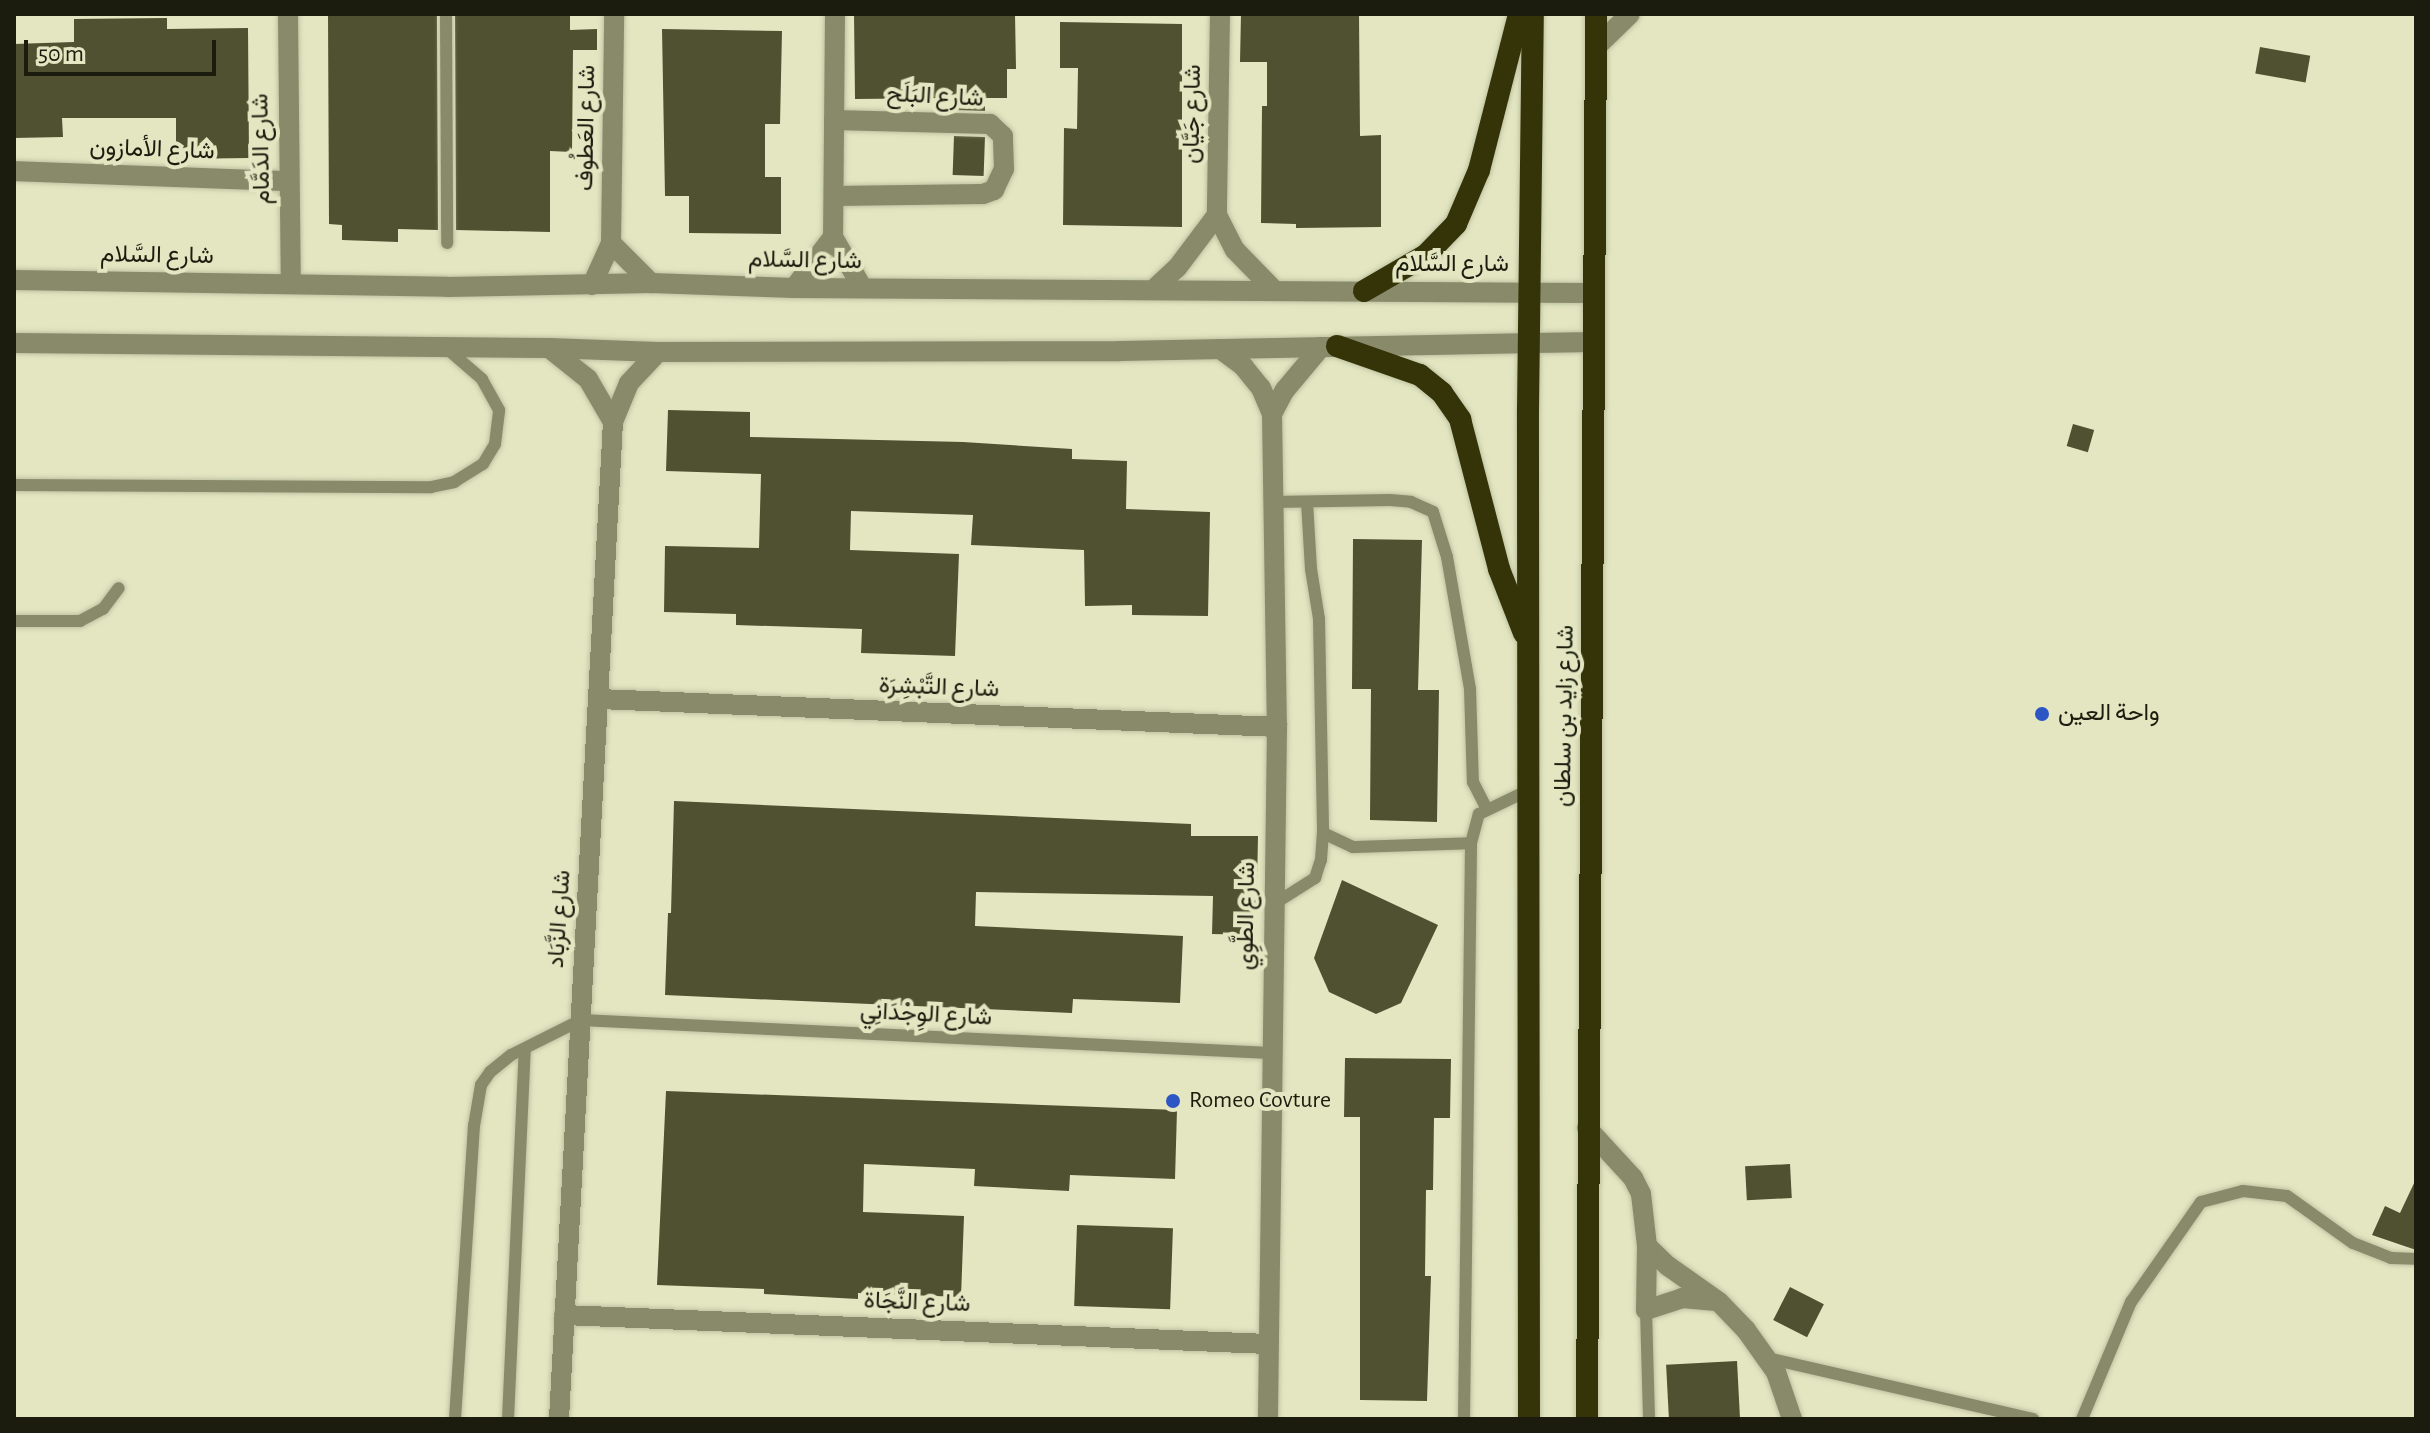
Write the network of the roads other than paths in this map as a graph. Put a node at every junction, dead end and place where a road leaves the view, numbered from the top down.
1 (288, 14) edge
2 (446, 14) edge
3 (614, 14) edge
4 (835, 14) edge
5 (1220, 14) edge
6 (1519, 14) edge
7 (1533, 14) edge
8 (1596, 14) edge
9 (1630, 14) edge
10 (1596, 47) junction
11 (834, 120) junction
12 (14, 171) edge
13 (288, 181) junction
14 (834, 196) junction
15 (1217, 215) junction
16 (833, 237) junction
17 (447, 243) dead end
18 (611, 243) junction
19 (14, 280) edge
20 (291, 283) junction
21 (651, 283) junction
22 (592, 285) junction
23 (862, 287) junction
24 (794, 288) junction
25 (1273, 289) junction
26 (1153, 290) junction
27 (1364, 291) junction
28 (1530, 291) junction
29 (1595, 293) junction
30 (1529, 342) junction
31 (1595, 342) junction
32 (14, 343) edge
33 (1329, 346) junction
34 (445, 347) junction
35 (549, 348) junction
36 (1220, 349) junction
37 (658, 352) junction
38 (1272, 414) junction
39 (613, 422) junction
40 (14, 485) edge
41 (1273, 502) junction
42 (1307, 502) junction
43 (119, 588) dead end
44 (14, 621) edge
45 (1530, 646) junction
46 (599, 699) junction
47 (1277, 727) junction
48 (1531, 789) junction
49 (1486, 808) junction
50 (1323, 833) junction
51 (1471, 843) junction
52 (1274, 904) junction
53 (581, 1020) junction
54 (525, 1049) junction
55 (1270, 1053) junction
56 (1587, 1128) junction
57 (1647, 1246) junction
58 (2416, 1259) edge
59 (1719, 1302) junction
60 (1646, 1310) junction
61 (564, 1315) junction
62 (1268, 1344) junction
63 (1767, 1358) junction
64 (455, 1419) edge
65 (508, 1419) edge
66 (559, 1419) edge
67 (1268, 1419) edge
68 (1464, 1419) edge
69 (1529, 1419) edge
70 (1587, 1419) edge
71 (1649, 1419) edge
72 (1792, 1419) edge
73 (2033, 1419) edge
74 (2082, 1419) edge

1 - 13 street, شارع الدَمَّام
2 - 17 lane
3 - 18 street, شارع العَطُوف
4 - 11 street
5 - 15 street, شارع جَيَّان
6 - 27 highway
7 - 28 highway, شارع زايد بن سلطان
8 - 10 highway, شارع زايد بن سلطان
9 - 10 street
10 - 29 highway, شارع زايد بن سلطان
11 - 14 street
11 - 14 street, شارع البَلَح
12 - 13 street, شارع الأمازون
13 - 20 street, شارع الدَمَّام
14 - 16 street
15 - 25 street, شارع جَيَّان
15 - 26 street
16 - 23 street
16 - 24 street
18 - 21 street
18 - 22 street, شارع العَطُوف
19 - 20 street, شارع السَّلام
20 - 22 street, شارع السَّلام
21 - 22 street, شارع السَّلام
21 - 24 street, شارع السَّلام
23 - 24 street, شارع السَّلام
23 - 26 street, شارع السَّلام
25 - 26 street, شارع السَّلام
25 - 27 street, شارع السَّلام
27 - 28 street, شارع السَّلام
28 - 29 street, شارع السَّلام
28 - 30 highway, شارع زايد بن سلطان
29 - 31 highway, شارع زايد بن سلطان
30 - 31 street
30 - 33 street
30 - 45 highway, شارع زايد بن سلطان
31 - 56 highway, شارع زايد بن سلطان
32 - 34 street
33 - 36 street
33 - 38 street
33 - 45 highway
34 - 35 street
34 - 40 lane
35 - 37 street
35 - 39 street
36 - 37 street
36 - 38 street, شارع الطَّوِي
37 - 39 street, شارع الزَّبَاد
38 - 41 street, شارع الطَّوِي
39 - 46 street, شارع الزَّبَاد
41 - 42 lane
41 - 47 street, شارع الطَّوِي
42 - 49 lane
42 - 50 lane
43 - 44 lane
45 - 48 highway, شارع زايد بن سلطان
46 - 47 street, شارع التَّبْشِرَة
46 - 53 street, شارع الزَّبَاد
47 - 52 street, شارع الطَّوِي
48 - 49 lane
48 - 69 highway, شارع زايد بن سلطان
49 - 51 lane
50 - 51 lane
50 - 52 lane
51 - 68 lane
52 - 55 street, شارع الطَّوِي
53 - 54 lane
53 - 55 lane, شارع الوِجْدَانِي
53 - 61 street, شارع الزَّبَاد
54 - 64 lane
54 - 65 lane
55 - 62 street, شارع الطَّوِي
56 - 57 street
56 - 70 highway, شارع زايد بن سلطان
57 - 59 street
57 - 60 street
58 - 74 lane
59 - 60 street
59 - 63 street
60 - 71 lane
61 - 62 street, شارع النَّجَاة
61 - 66 street, شارع الزَّبَاد
62 - 67 street, شارع الطَّوِي
63 - 72 street
63 - 73 lane

